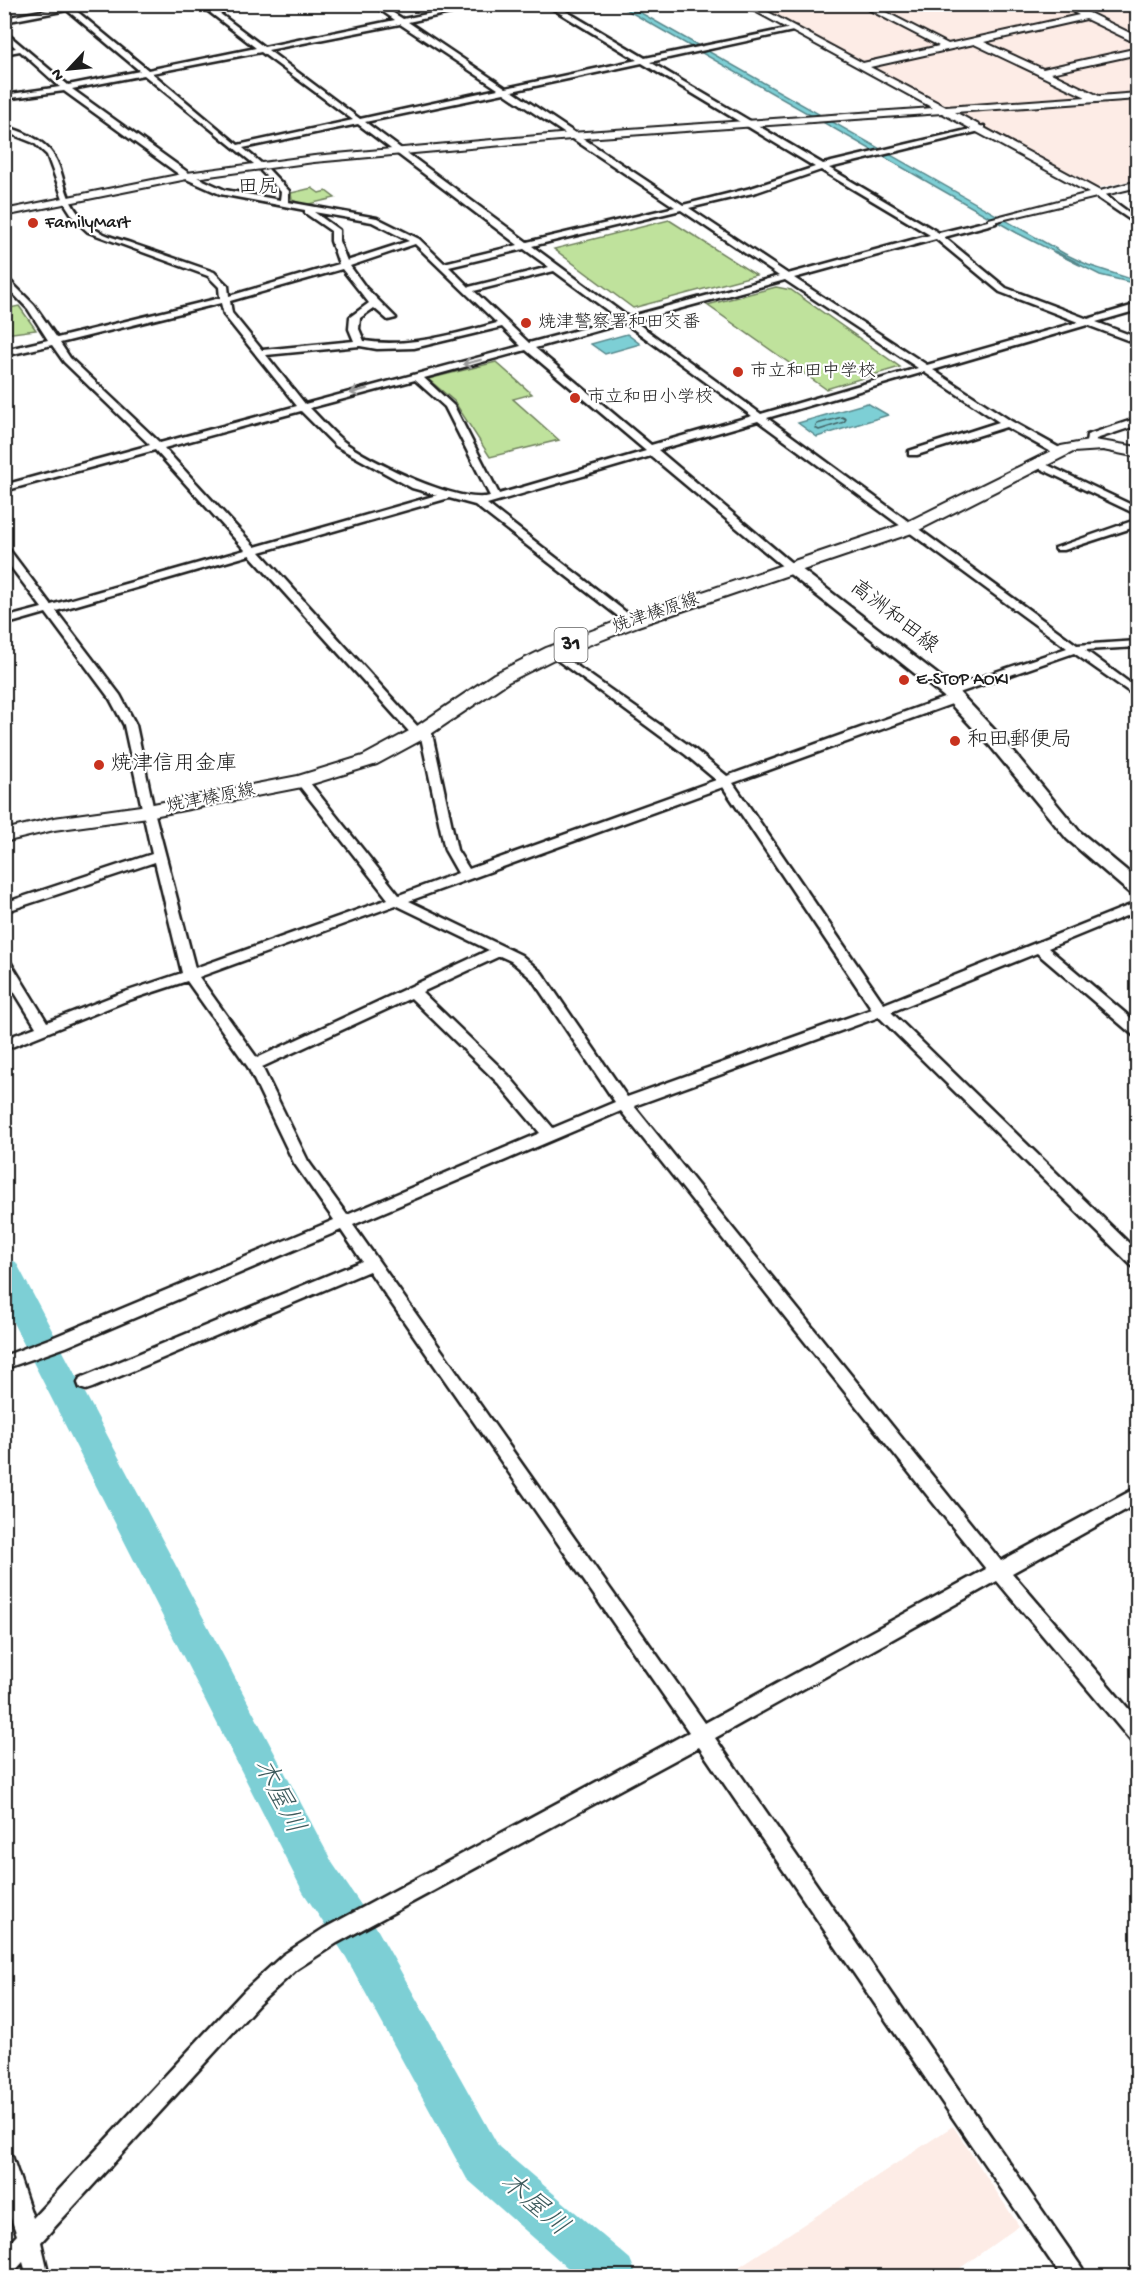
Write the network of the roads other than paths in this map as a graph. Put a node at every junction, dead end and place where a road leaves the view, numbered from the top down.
1 (90, 4) edge
2 (202, 4) edge
3 (375, 4) edge
4 (409, 4) edge
5 (489, 4) edge
6 (548, 4) edge
7 (746, 4) edge
8 (862, 4) edge
9 (1063, 4) edge
10 (66, 6) edge
11 (382, 10) junction
12 (1088, 16) junction
13 (4, 20) edge
14 (401, 22) junction
15 (793, 29) junction
16 (4, 33) edge
17 (976, 41) junction
18 (1137, 41) edge
19 (947, 47) junction
20 (22, 49) junction
21 (262, 49) junction
22 (1137, 51) edge
23 (4, 52) edge
24 (644, 61) junction
25 (861, 66) junction
26 (146, 72) junction
27 (1044, 72) junction
28 (66, 88) junction
29 (501, 90) junction
30 (1137, 96) edge
31 (4, 97) edge
32 (1096, 99) junction
33 (946, 109) junction
34 (359, 122) junction
35 (751, 124) junction
36 (4, 128) edge
37 (981, 128) junction
38 (571, 136) junction
39 (238, 147) junction
40 (399, 150) junction
41 (822, 167) junction
42 (262, 168) junction
43 (187, 176) junction
44 (1137, 184) edge
45 (1098, 194) junction
46 (66, 200) junction
47 (284, 204) junction
48 (303, 208) junction
49 (682, 208) junction
50 (4, 213) edge
51 (993, 221) joint
52 (1137, 223) edge
53 (938, 236) junction
54 (416, 241) junction
55 (526, 246) junction
56 (346, 266) junction
57 (441, 266) junction
58 (556, 268) junction
59 (784, 276) junction
60 (4, 278) edge
61 (467, 290) junction
62 (225, 300) junction
63 (374, 304) junction
64 (1137, 307) edge
65 (391, 318) dead end
66 (626, 319) junction
67 (1086, 323) junction
68 (504, 324) junction
69 (53, 341) junction
70 (1137, 341) edge
71 (360, 343) junction
72 (528, 347) junction
73 (4, 353) edge
74 (259, 354) junction
75 (927, 370) junction
76 (416, 376) junction
77 (303, 407) junction
78 (760, 418) junction
79 (1137, 421) edge
80 (1007, 423) junction
81 (1091, 443) junction
82 (158, 447) junction
83 (652, 450) junction
84 (1137, 452) edge
85 (913, 453) dead end
86 (1061, 453) junction
87 (1039, 464) junction
88 (4, 488) edge
89 (449, 495) junction
90 (496, 498) junction
91 (478, 503) junction
92 (1137, 512) edge
93 (1137, 522) edge
94 (909, 528) junction
95 (1060, 548) dead end
96 (4, 550) edge
97 (253, 551) junction
98 (792, 568) junction
99 (48, 610) junction
100 (4, 622) edge
101 (632, 622) junction
102 (1137, 644) edge
103 (1074, 649) junction
104 (553, 652) junction
105 (952, 695) junction
106 (1137, 695) edge
107 (422, 732) junction
108 (302, 781) junction
109 (726, 782) junction
110 (148, 811) junction
111 (4, 836) edge
112 (159, 856) junction
113 (466, 875) junction
114 (1137, 890) edge
115 (396, 900) junction
116 (1137, 906) edge
117 (4, 908) edge
118 (1040, 948) junction
119 (501, 950) junction
120 (4, 963) edge
121 (190, 975) junction
122 (412, 991) junction
123 (881, 1011) junction
124 (45, 1030) junction
125 (1137, 1032) edge
126 (4, 1045) edge
127 (254, 1065) junction
128 (624, 1104) junction
129 (550, 1135) junction
130 (343, 1222) junction
131 (1137, 1262) edge
132 (372, 1263) junction
133 (12, 1360) edge
134 (86, 1383) dead end
135 (1137, 1494) edge
136 (999, 1571) junction
137 (702, 1735) junction
138 (1137, 1735) edge
139 (4, 2163) edge
140 (29, 2238) junction
141 (4, 2266) edge
142 (38, 2277) edge
143 (1074, 2277) edge

1 - 10 street
2 - 21 street
3 - 11 street
4 - 11 street
5 - 14 street
6 - 24 street
7 - 15 street
8 - 19 street
9 - 12 street
10 - 13 street
10 - 26 street
11 - 14 street
12 - 17 street
12 - 18 street
14 - 21 street
14 - 29 street
15 - 24 street
15 - 25 street
16 - 20 street
17 - 19 street
17 - 27 street
19 - 25 street
20 - 23 street
20 - 28 street
21 - 26 street
21 - 34 street
22 - 27 street
24 - 29 street
24 - 35 street
25 - 33 street
26 - 28 street
26 - 39 street
27 - 32 street
28 - 31 street
28 - 43 street
29 - 34 street
29 - 38 street
30 - 32 street
32 - 33 street
33 - 35 street
33 - 37 street
34 - 39 street
34 - 40 street
35 - 38 street
35 - 41 street
36 - 46 street
37 - 41 street
37 - 45 street
38 - 40 street
38 - 49 street
39 - 42 street
40 - 42 street
40 - 55 street
41 - 49 street
41 - 53 street
42 - 43 street
42 - 47 street
43 - 46 street
43 - 47 street
44 - 45 street
45 - 51 street
45 - 52 street
46 - 50 street
46 - 62 street
47 - 48 street
48 - 54 street
48 - 56 street
49 - 55 street
49 - 59 street
51 - 53 street
53 - 59 street
53 - 67 street
54 - 56 street
54 - 57 street
55 - 57 street
55 - 58 street
56 - 62 street
56 - 63 street
57 - 61 street
58 - 61 street
58 - 66 street
59 - 66 street
59 - 75 street
60 - 69 street
61 - 68 street
62 - 69 street
62 - 74 street
63 - 65 street
63 - 71 street
64 - 67 street
66 - 72 street
66 - 78 street
67 - 70 street
67 - 75 street
68 - 71 street
68 - 72 street
69 - 73 street
69 - 82 street
71 - 74 street
72 -> 76 street
72 - 83 street
74 - 77 street
75 - 78 street
75 - 80 street
76 -> 77 street
76 - 90 street
77 - 82 street
77 - 89 street
78 - 83 street
78 - 94 street
79 - 81 street
80 - 85 street
80 - 86 street
81 - 84 main road, 焼津榛原線 / 31
81 - 86 main road, 焼津榛原線 / 31
82 - 88 street
82 - 97 street
83 - 90 street
83 - 98 street
86 - 87 main road, 焼津榛原線 / 31
87 - 92 street
87 - 94 main road, 焼津榛原線 / 31
89 - 91 street
89 - 97 street
90 - 91 street
91 - 101 street
93 - 95 street
94 - 98 main road, 焼津榛原線 / 31
94 - 103 street
96 - 99 street
97 - 99 street
97 - 107 street
98 - 101 main road, 焼津榛原線 / 31
98 - 105 main road, 高洲和田線
99 - 100 street
99 - 110 street
101 - 104 main road, 焼津榛原線 / 31
102 - 103 street
103 - 105 street
103 - 106 street
104 - 107 main road, 焼津榛原線 / 31
104 - 109 street
105 - 109 street
105 - 114 main road, 高洲和田線
107 - 108 main road, 焼津榛原線 / 31
107 - 113 street
108 - 110 main road, 焼津榛原線 / 31
108 - 115 street
109 - 113 street
109 - 123 street
110 - 111 main road, 焼津榛原線 / 31
110 - 112 street
112 - 117 street
112 - 121 street
113 - 115 street
115 - 119 street
115 - 121 street
116 - 118 street
118 - 123 street
118 - 125 street
119 - 122 street
119 - 128 street
120 - 124 street
121 - 124 street
121 - 127 street
122 - 127 street
122 - 129 street
123 - 128 street
123 - 131 street
124 - 126 street
127 - 130 street
128 - 129 street
128 - 136 street
129 - 130 street
130 - 132 street
130 - 133 street
132 - 134 street
132 - 137 street
135 - 136 street
136 - 137 street
136 - 138 street
137 - 140 street
137 - 143 street
139 - 140 street
140 - 141 street
140 - 142 street

